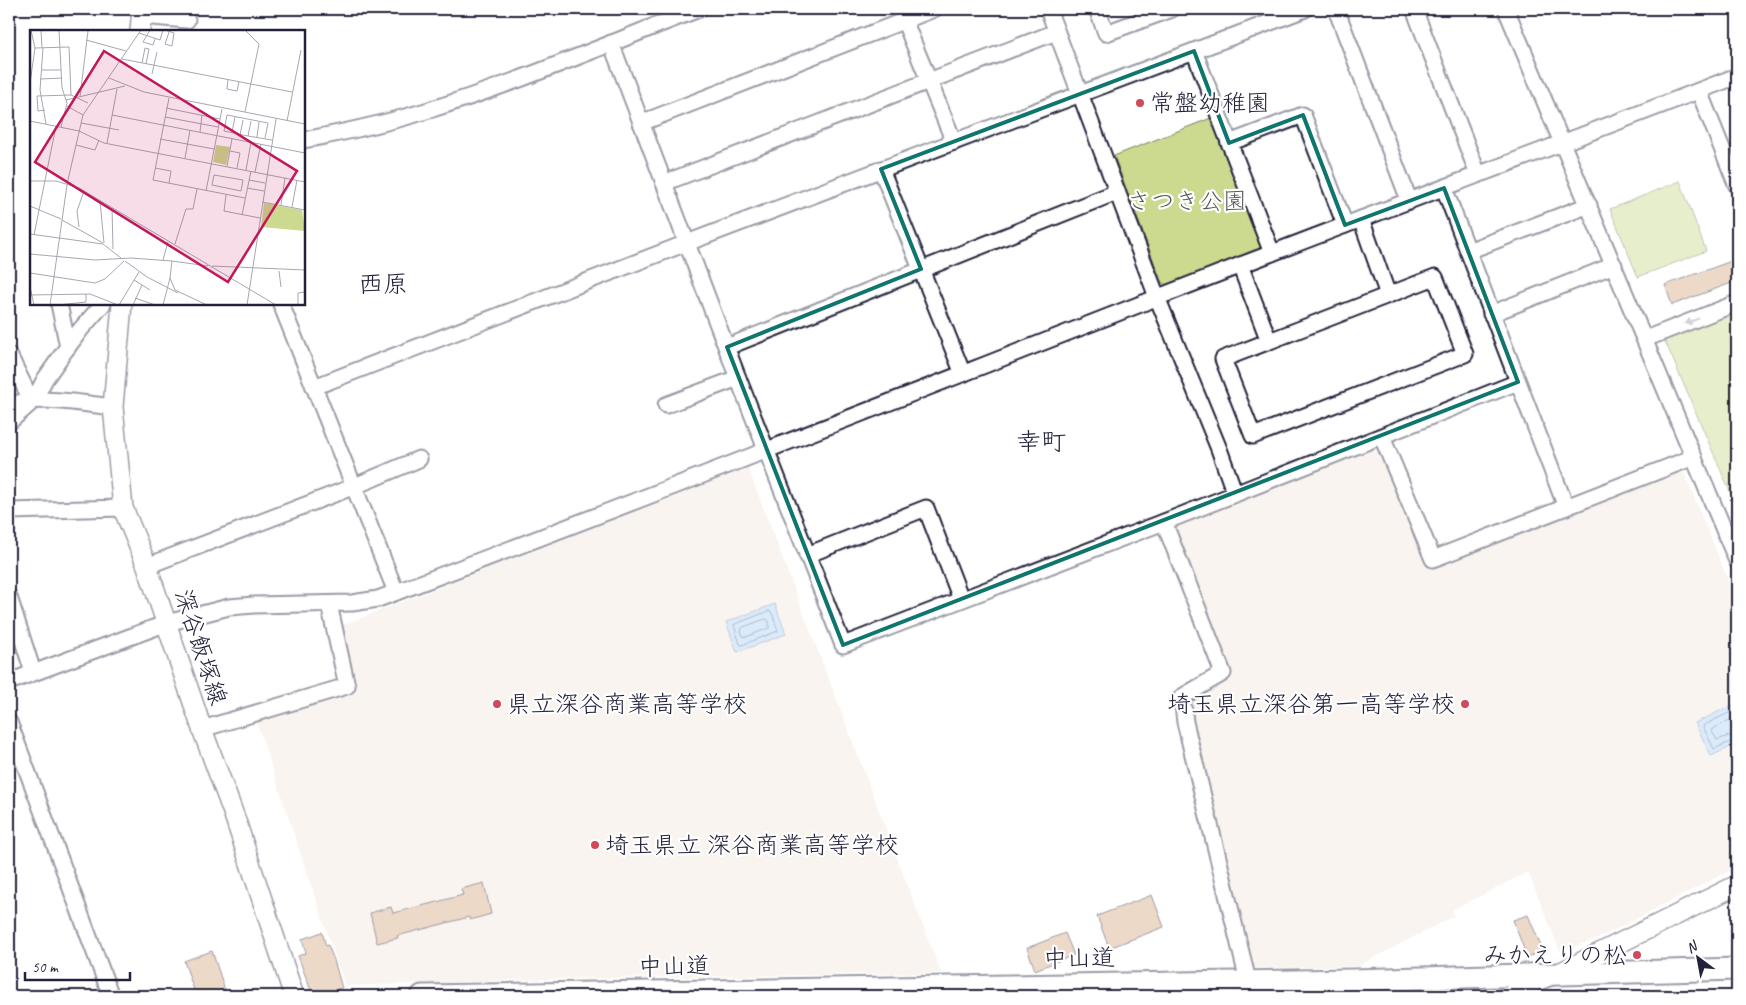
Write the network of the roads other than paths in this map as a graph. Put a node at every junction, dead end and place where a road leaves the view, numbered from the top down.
1 (699, 9) edge
2 (934, 9) edge
3 (1048, 9) edge
4 (1096, 9) edge
5 (1169, 9) edge
6 (1305, 9) edge
7 (1336, 9) edge
8 (1414, 9) edge
9 (1506, 9) edge
10 (141, 19) edge
11 (187, 20) dead end
12 (904, 20) junction
13 (1056, 32) junction
14 (611, 43) junction
15 (1194, 51) junction
16 (1737, 76) edge
17 (928, 82) junction
18 (1699, 91) junction
19 (1080, 94) junction
20 (641, 123) junction
21 (305, 140) edge
22 (954, 142) junction
23 (1562, 142) junction
24 (1229, 143) junction
25 (882, 169) junction
26 (1478, 174) junction
27 (664, 183) junction
28 (1737, 186) edge
29 (1444, 188) junction
30 (1117, 192) junction
31 (1409, 200) junction
32 (1589, 206) junction
33 (1361, 219) junction
34 (1345, 225) junction
35 (687, 243) junction
36 (1468, 251) junction
37 (1272, 253) junction
38 (1614, 265) junction
39 (1240, 266) junction
40 (922, 269) junction
41 (1388, 295) junction
42 (1157, 297) junction
43 (1737, 303) edge
44 (59, 305) edge
45 (102, 305) edge
46 (122, 305) edge
47 (281, 305) edge
48 (1491, 314) junction
49 (1645, 339) junction
50 (1269, 341) junction
51 (727, 346) junction
52 (68, 347) junction
53 (9, 356) edge
54 (964, 374) junction
55 (738, 378) junction
56 (1518, 382) junction
57 (314, 387) junction
58 (32, 400) junction
59 (666, 405) dead end
60 (9, 406) edge
61 (113, 407) junction
62 (9, 422) edge
63 (1382, 437) junction
64 (766, 450) junction
65 (1694, 457) junction
66 (418, 458) dead end
67 (355, 486) junction
68 (1235, 494) junction
69 (1566, 506) junction
70 (124, 508) junction
71 (9, 511) edge
72 (1164, 522) junction
73 (807, 555) junction
74 (1737, 561) edge
75 (147, 566) junction
76 (396, 592) junction
77 (9, 597) edge
78 (961, 600) junction
79 (329, 604) junction
80 (167, 623) junction
81 (33, 672) junction
82 (9, 682) edge
83 (9, 722) edge
84 (202, 729) junction
85 (1737, 885) edge
86 (1737, 969) edge
87 (1556, 975) junction
88 (1248, 981) junction
89 (1194, 989) edge
90 (689, 994) edge
91 (590, 995) edge
92 (111, 996) edge
93 (294, 996) edge
94 (436, 996) edge
95 (1504, 996) edge

1 - 14 street
2 - 12 street
3 - 13 street
4 - 5 street
6 - 15 street
7 - 31 street
8 - 26 street
9 - 23 street
10 - 11 street
12 - 17 street
12 - 20 street
13 - 17 street
13 - 19 street
14 - 20 street
14 - 21 street
15 - 19 street
15 - 24 street
16 - 18 street
17 - 22 street
17 - 27 street
18 - 23 street
18 - 28 street
19 - 22 street
19 - 30 street
20 - 27 street
22 - 25 street
23 - 26 street
23 - 32 street
24 - 34 street
24 - 37 street
25 - 35 street
25 - 40 street
26 - 29 street
27 - 35 street
29 - 31 street
29 - 36 street
30 - 40 street
30 - 42 street
31 - 33 street
32 - 36 street
32 - 38 street
33 - 34 street
33 - 41 street
34 - 37 street
35 - 51 street
35 - 57 street
36 - 48 street
37 - 39 street
38 - 48 street
38 - 49 street
39 - 42 street
39 - 50 street
40 - 51 street
40 - 54 street
41 - 50 street
41 - 50 street
42 - 54 street
42 - 68 street
43 -> 49 street
44 - 52 street
45 - 52 street
46 - 61 main road, 深谷飯塚線
47 - 57 street
48 - 56 street
49 - 65 street
51 - 55 street
52 - 58 street
53 - 58 street
54 - 64 street
55 - 59 street
55 - 64 street
56 - 63 street
56 - 69 street
57 - 67 street
58 - 60 street
58 - 61 street
58 - 62 street
61 - 70 main road, 深谷飯塚線
63 - 68 street
63 - 69 street
64 - 73 street
64 - 76 street
65 - 69 street
65 - 74 street
66 - 67 street
67 - 75 street
67 - 76 street
68 - 72 street
70 - 71 street
70 - 75 main road, 深谷飯塚線
72 - 78 street
72 - 88 street
73 - 78 street
73 - 78 street
75 - 80 main road, 深谷飯塚線
76 - 79 street
77 - 81 street
79 - 80 street
79 - 84 street
80 - 81 street
80 - 84 main road, 深谷飯塚線
81 - 82 street
83 - 92 street
84 - 93 main road, 深谷飯塚線
85 - 87 main road
86 - 87 highway, 中山道
87 - 88 highway, 中山道
87 - 95 street
88 - 89 highway, 中山道
89 - 90 highway, 中山道
90 - 91 highway, 中山道
91 - 94 highway, 中山道

